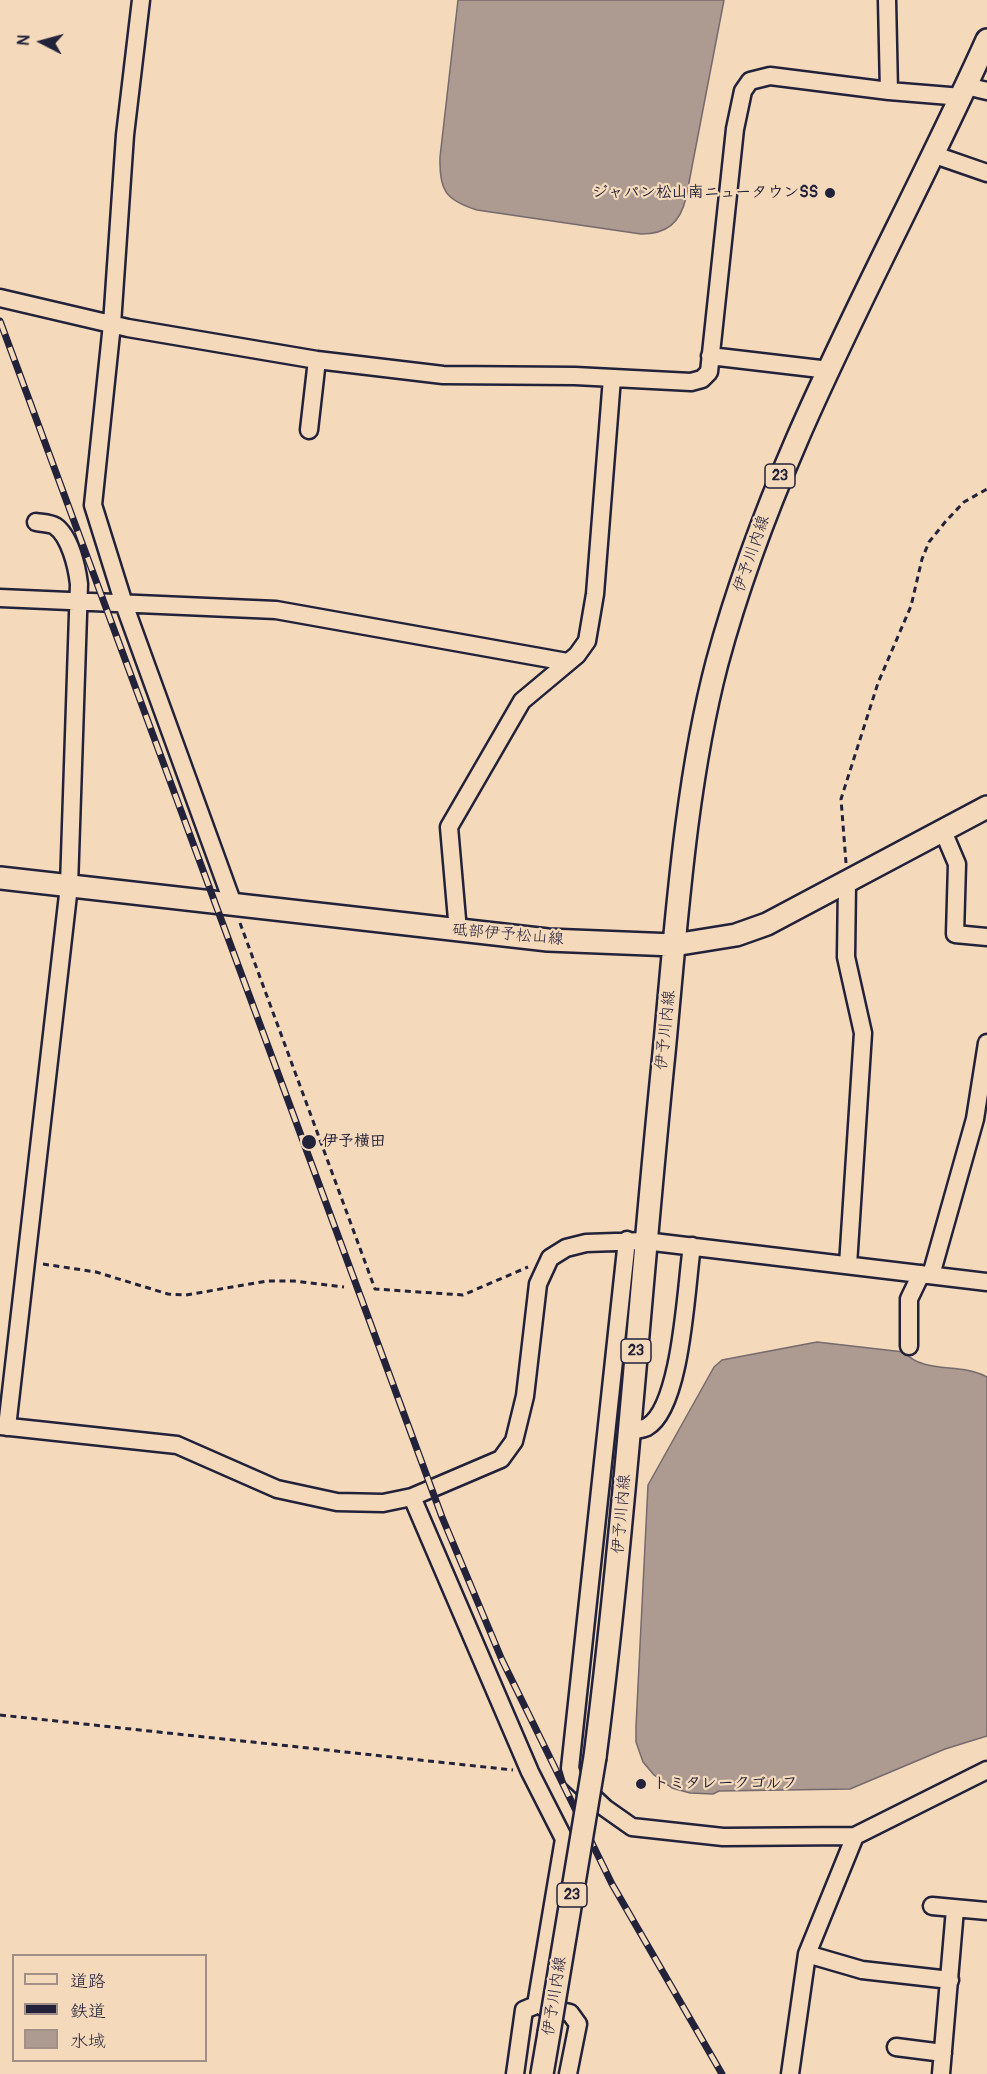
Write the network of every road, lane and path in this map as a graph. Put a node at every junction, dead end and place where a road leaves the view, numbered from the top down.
1 (141, 0) edge
2 (887, 0) edge
3 (987, 40) edge
4 (889, 91) junction
5 (964, 91) junction
6 (987, 92) edge
7 (935, 155) junction
8 (987, 173) edge
9 (0, 298) edge
10 (112, 324) junction
11 (710, 356) junction
12 (317, 360) junction
13 (829, 370) junction
14 (612, 378) junction
15 (309, 430) dead end
16 (987, 489) edge
17 (36, 522) dead end
18 (0, 598) edge
19 (77, 602) junction
20 (124, 604) junction
21 (567, 662) junction
22 (987, 807) edge
23 (943, 831) junction
24 (0, 878) edge
25 (847, 883) junction
26 (69, 886) junction
27 (233, 904) junction
28 (458, 931) junction
29 (987, 937) edge
30 (674, 945) junction
31 (987, 1043) edge
32 (636, 1240) junction
33 (692, 1246) junction
34 (550, 1258) junction
35 (26, 1261) junction
36 (848, 1265) junction
37 (926, 1274) junction
38 (987, 1282) edge
39 (344, 1287) dead end
40 (909, 1346) dead end
41 (4, 1426) edge
42 (629, 1431) junction
43 (412, 1497) junction
44 (0, 1715) edge
45 (987, 1770) edge
46 (530, 1772) junction
47 (855, 1836) junction
48 (932, 1906) dead end
49 (955, 1908) junction
50 (987, 1911) edge
51 (807, 1954) junction
52 (950, 1980) junction
53 (536, 2005) junction
54 (896, 2047) dead end
55 (943, 2053) junction
56 (515, 2074) edge
57 (542, 2074) edge
58 (568, 2074) edge
59 (790, 2074) edge
60 (941, 2074) edge

1 - 10 street
2 - 4 street
3 - 5 main road, 伊予川内線 / 23
4 - 5 street
4 - 11 street
5 - 6 street
5 - 7 main road, 伊予川内線 / 23
7 - 8 street
7 - 13 main road, 伊予川内線 / 23
9 - 10 street
10 - 12 street
10 - 20 street
11 - 13 street
11 - 14 street
12 - 14 street
12 - 15 street
13 - 30 main road, 伊予川内線 / 23
14 - 21 street
16 - 25 path
17 - 19 street
18 - 19 street
19 - 20 street
19 - 26 street
20 - 21 street
20 - 27 street
21 - 28 street
22 - 23 main road, 砥部伊予松山線
23 - 25 main road, 砥部伊予松山線
23 - 29 street
24 - 26 main road, 砥部伊予松山線
25 - 30 main road, 砥部伊予松山線
25 - 36 street
26 - 27 main road, 砥部伊予松山線
26 - 35 street
27 - 28 main road, 砥部伊予松山線
27 - 34 path
28 - 30 main road, 砥部伊予松山線
30 - 32 main road, 伊予川内線 / 23
31 - 37 street
32 - 33 street
32 - 34 street
32 - 42 main road, 伊予川内線 / 23
32 - 47 street
33 - 36 street
33 - 42 street
34 - 43 street
35 - 39 path
35 - 41 street
36 - 37 street
37 - 38 street
37 - 40 street
41 - 43 street
42 - 57 main road, 伊予川内線 / 23, bridge
43 - 46 street
44 - 46 path
45 - 47 street
46 - 53 street
47 - 51 street
48 - 49 street
49 - 50 street
49 - 52 street
51 - 52 street
51 - 59 street
52 - 55 street
53 - 56 street
53 - 58 street
54 - 55 street
55 - 60 street

